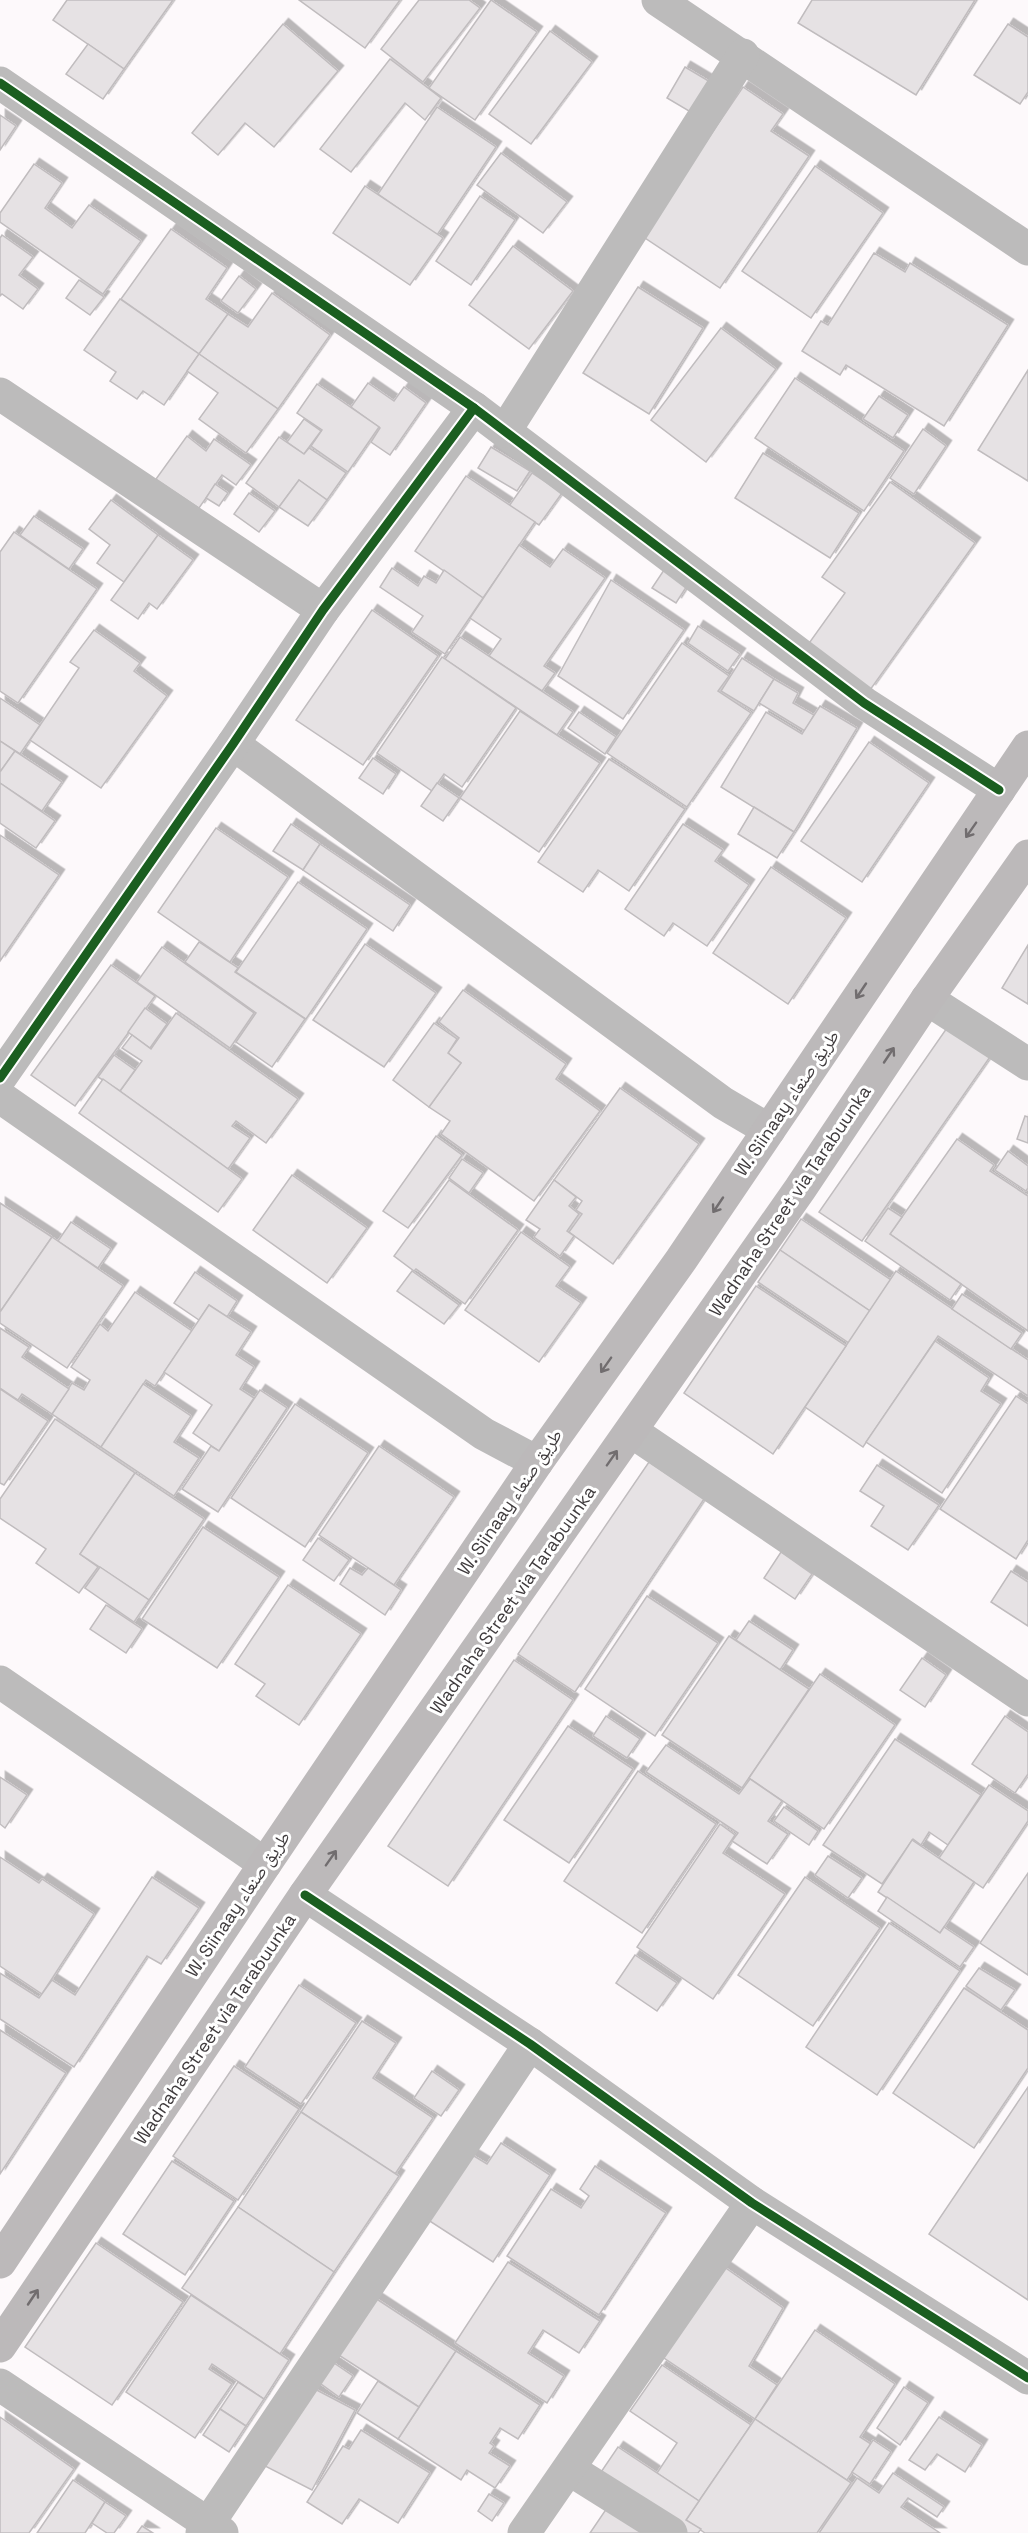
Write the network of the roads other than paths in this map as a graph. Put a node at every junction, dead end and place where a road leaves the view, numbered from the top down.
1 (658, 0) edge
2 (743, 55) junction
3 (0, 83) edge
4 (1028, 249) edge
5 (0, 394) edge
6 (474, 408) junction
7 (505, 432) junction
8 (323, 610) junction
9 (233, 744) junction
10 (1028, 747) edge
11 (999, 790) junction
12 (1028, 856) edge
13 (927, 999) junction
14 (1028, 1064) edge
15 (0, 1078) edge
16 (0, 1097) edge
17 (769, 1130) junction
18 (631, 1431) junction
19 (537, 1462) junction
20 (0, 1682) edge
21 (1028, 1700) edge
22 (265, 1864) junction
23 (306, 1894) junction
24 (530, 2044) junction
25 (752, 2203) junction
26 (0, 2262) edge
27 (0, 2346) edge
28 (1028, 2378) edge
29 (0, 2385) edge
30 (569, 2469) junction
31 (211, 2530) edge
32 (524, 2533) edge
33 (671, 2533) edge

1 - 2 street
2 - 4 street
2 - 7 street
3 - 6 street
5 - 8 street
6 - 7 street
6 - 8 street
7 - 11 street
8 - 9 street
9 - 15 street
9 - 17 street
10 - 11 main road, W. Siinaay طريق صنعاء
11 -> 17 main road, W. Siinaay طريق صنعاء
12 - 13 main road, Wadnaha Street via Tarabuunka
13 - 14 street
18 -> 13 main road, Wadnaha Street via Tarabuunka
16 - 19 street
17 -> 19 main road, W. Siinaay طريق صنعاء
18 - 21 street
23 -> 18 main road, Wadnaha Street via Tarabuunka
19 - 22 main road, W. Siinaay طريق صنعاء
20 - 22 street
22 - 26 main road, W. Siinaay طريق صنعاء
23 - 24 street
27 -> 23 main road, Wadnaha Street via Tarabuunka
24 - 25 street
24 - 31 street
25 - 28 street
25 - 30 street
29 - 31 street
30 - 32 street
30 - 33 street

